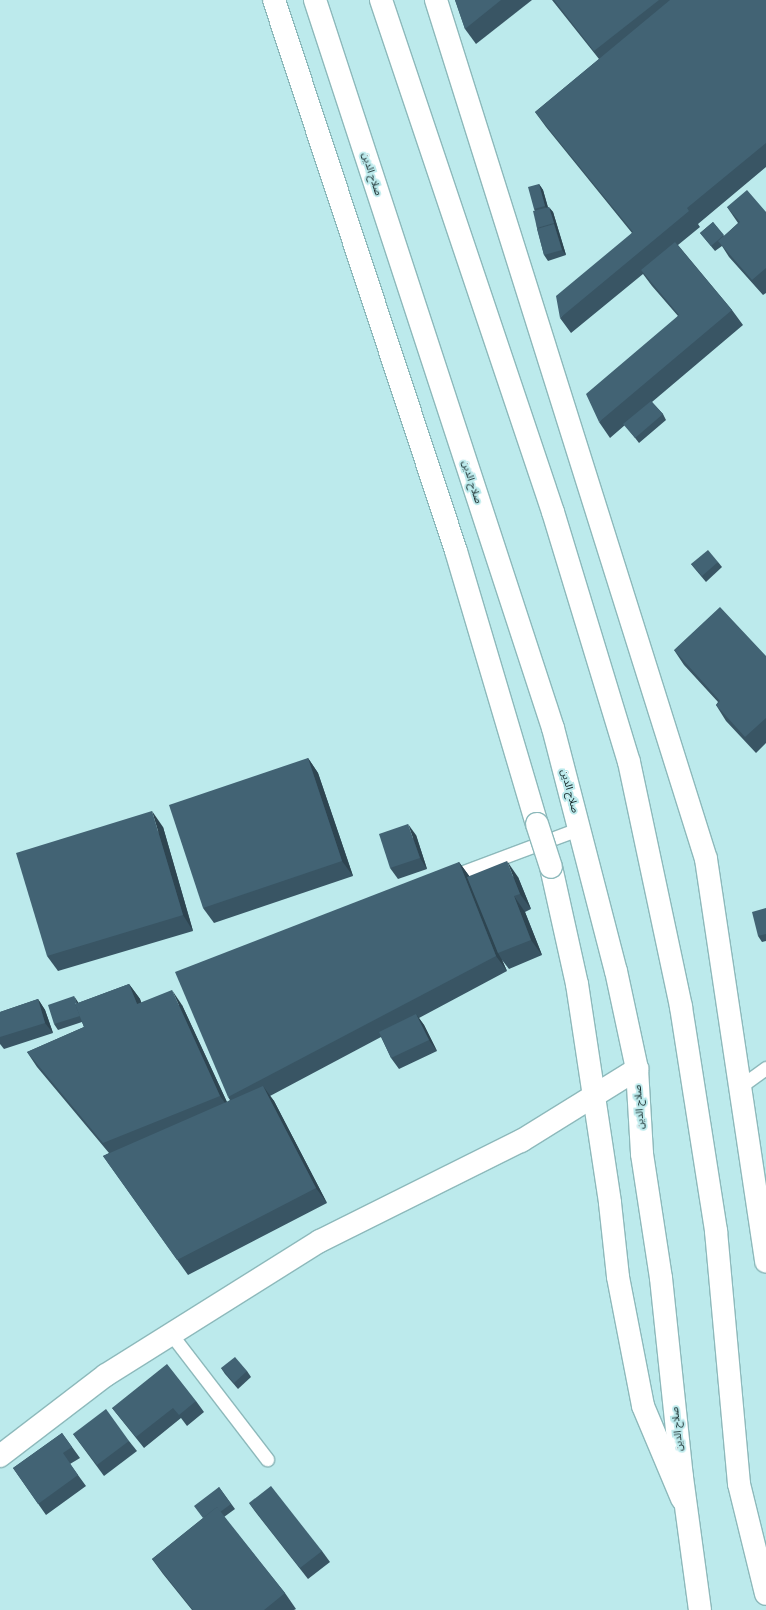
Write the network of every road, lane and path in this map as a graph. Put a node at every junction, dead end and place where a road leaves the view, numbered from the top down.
1 (274, 0) edge
2 (315, 0) edge
3 (381, 0) edge
4 (436, 0) edge
5 (581, 828) junction
6 (441, 881) edge
7 (766, 1068) edge
8 (637, 1069) junction
9 (741, 1086) junction
10 (594, 1096) junction
11 (766, 1262) edge
12 (171, 1334) junction
13 (0, 1456) edge
14 (268, 1459) dead end
15 (686, 1510) junction
16 (766, 1594) edge
17 (700, 1610) edge

1 - 10 main road, bridge
2 - 5 main road, صلاح الدين
3 - 16 main road
4 - 9 main road
5 - 6 lane
5 - 8 main road, صلاح الدين
7 - 9 lane
8 - 10 main road
8 - 15 main road, صلاح الدين
9 - 11 main road
10 - 12 main road
10 - 15 main road
12 - 13 main road
12 - 14 lane
15 - 17 main road, صلاح الدين

